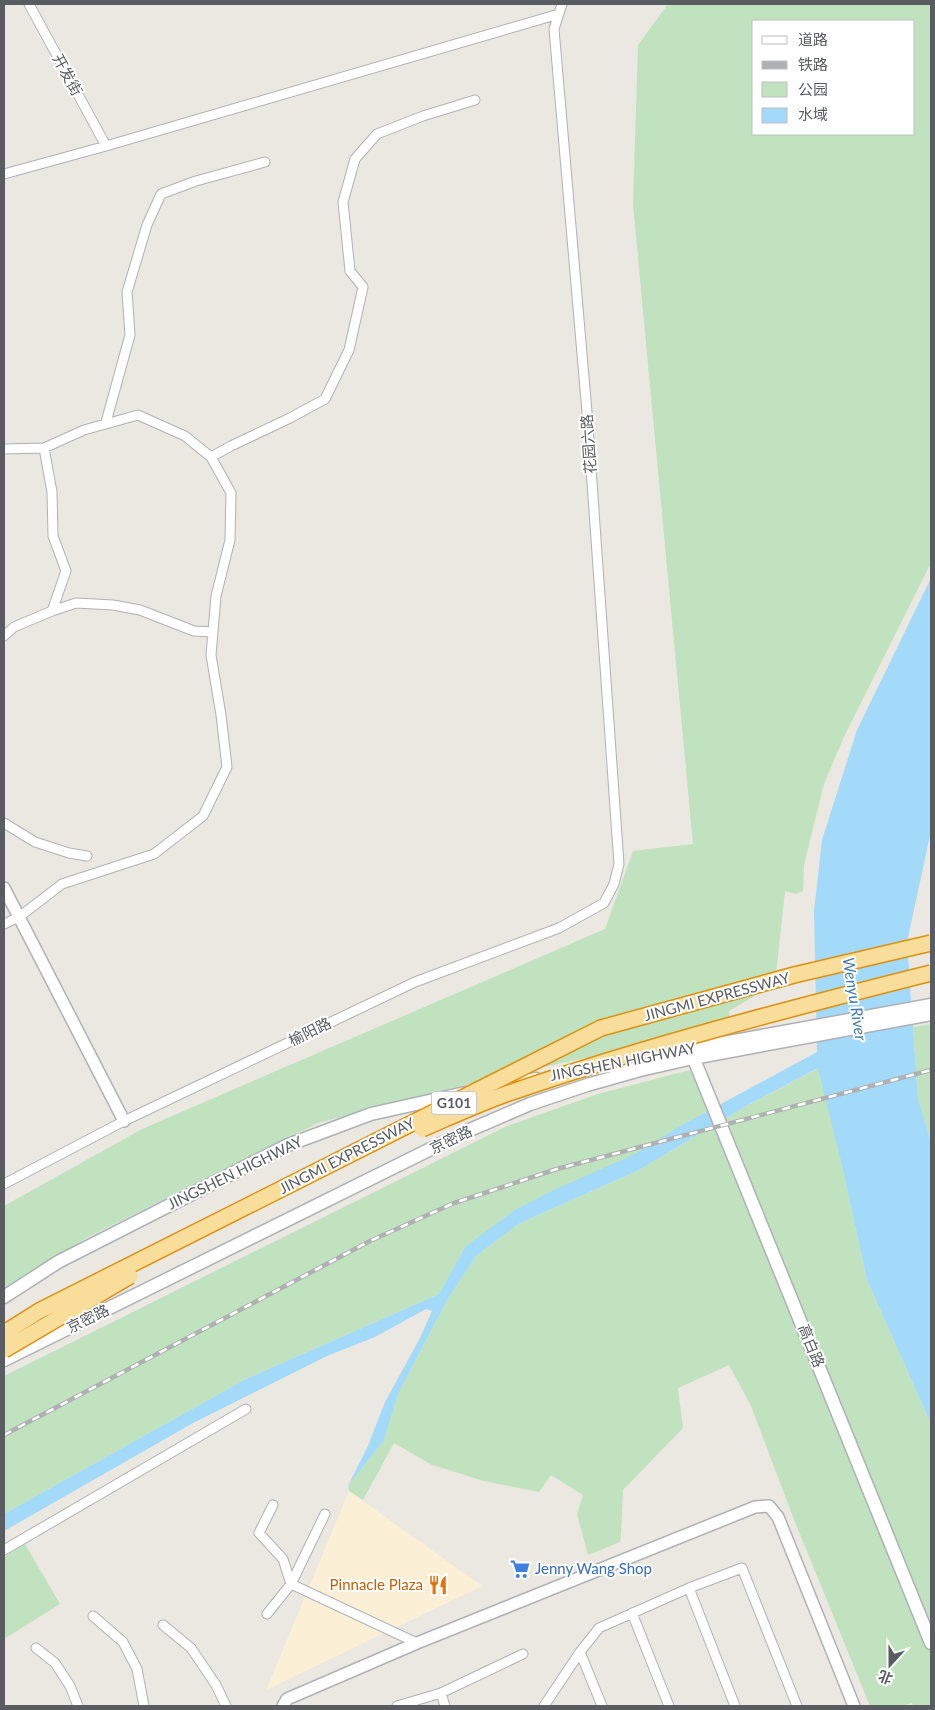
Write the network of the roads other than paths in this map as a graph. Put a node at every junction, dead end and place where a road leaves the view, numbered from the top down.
1 (29, 4) edge
2 (562, 4) edge
3 (559, 14) junction
4 (475, 100) dead end
5 (106, 146) junction
6 (266, 162) dead end
7 (4, 174) edge
8 (106, 422) dead end
9 (44, 448) junction
10 (4, 449) edge
11 (211, 458) junction
12 (52, 610) junction
13 (213, 632) junction
14 (4, 636) edge
15 (4, 823) edge
16 (87, 856) dead end
17 (614, 884) joint
18 (4, 888) edge
19 (19, 917) junction
20 (4, 924) edge
21 (931, 943) edge
22 (931, 973) edge
23 (931, 1005) edge
24 (931, 1014) edge
25 (779, 1038) junction
26 (692, 1054) junction
27 (124, 1121) junction
28 (4, 1184) edge
29 (4, 1298) edge
30 (4, 1333) edge
31 (4, 1350) edge
32 (4, 1360) edge
33 (246, 1410) dead end
34 (273, 1505) dead end
35 (325, 1514) dead end
36 (4, 1550) edge
37 (291, 1584) junction
38 (689, 1588) junction
39 (632, 1613) junction
40 (267, 1614) dead end
41 (93, 1616) dead end
42 (163, 1625) dead end
43 (416, 1643) junction
44 (931, 1643) edge
45 (36, 1648) dead end
46 (580, 1652) junction
47 (523, 1654) dead end
48 (441, 1693) junction
49 (78, 1706) edge
50 (144, 1706) edge
51 (226, 1706) edge
52 (283, 1706) edge
53 (397, 1706) edge
54 (445, 1706) edge
55 (544, 1706) edge
56 (602, 1706) edge
57 (669, 1706) edge
58 (735, 1706) edge
59 (797, 1706) edge
60 (854, 1706) edge

1 - 5 street, 开发街
2 - 3 street, 花园六路
3 - 5 street
3 - 17 street, 花园六路
4 - 11 street
5 - 7 street
6 - 8 street
9 - 10 street
9 - 11 street
9 - 12 street
11 - 13 street
12 - 13 street
12 - 14 street
13 - 19 street
15 - 16 street
17 - 27 street, 榆阳路
18 - 19 street
19 - 20 street
19 - 27 street
21 - 30 highway, JINGMI EXPRESSWAY / G101, bridge
22 - 31 highway, JINGMI EXPRESSWAY / G101, bridge
23 - 25 main road
24 - 25 main road, G101
25 - 26 main road, JINGSHEN HIGHWAY / G101
26 - 29 main road, JINGSHEN HIGHWAY / G101
26 - 32 main road, 京密路 / G101
26 - 44 main road, 高白路
27 - 28 street, 榆阳路
33 - 36 street
34 - 37 street
35 - 37 street
37 - 40 street
37 - 43 street
38 - 39 street
38 - 58 street
38 - 59 street
39 - 46 street
39 - 57 street
41 - 50 street
42 - 51 street
43 - 52 street
43 - 60 street
45 - 49 street
46 - 55 street
46 - 56 street
47 - 48 street
48 - 53 street
48 - 54 street

